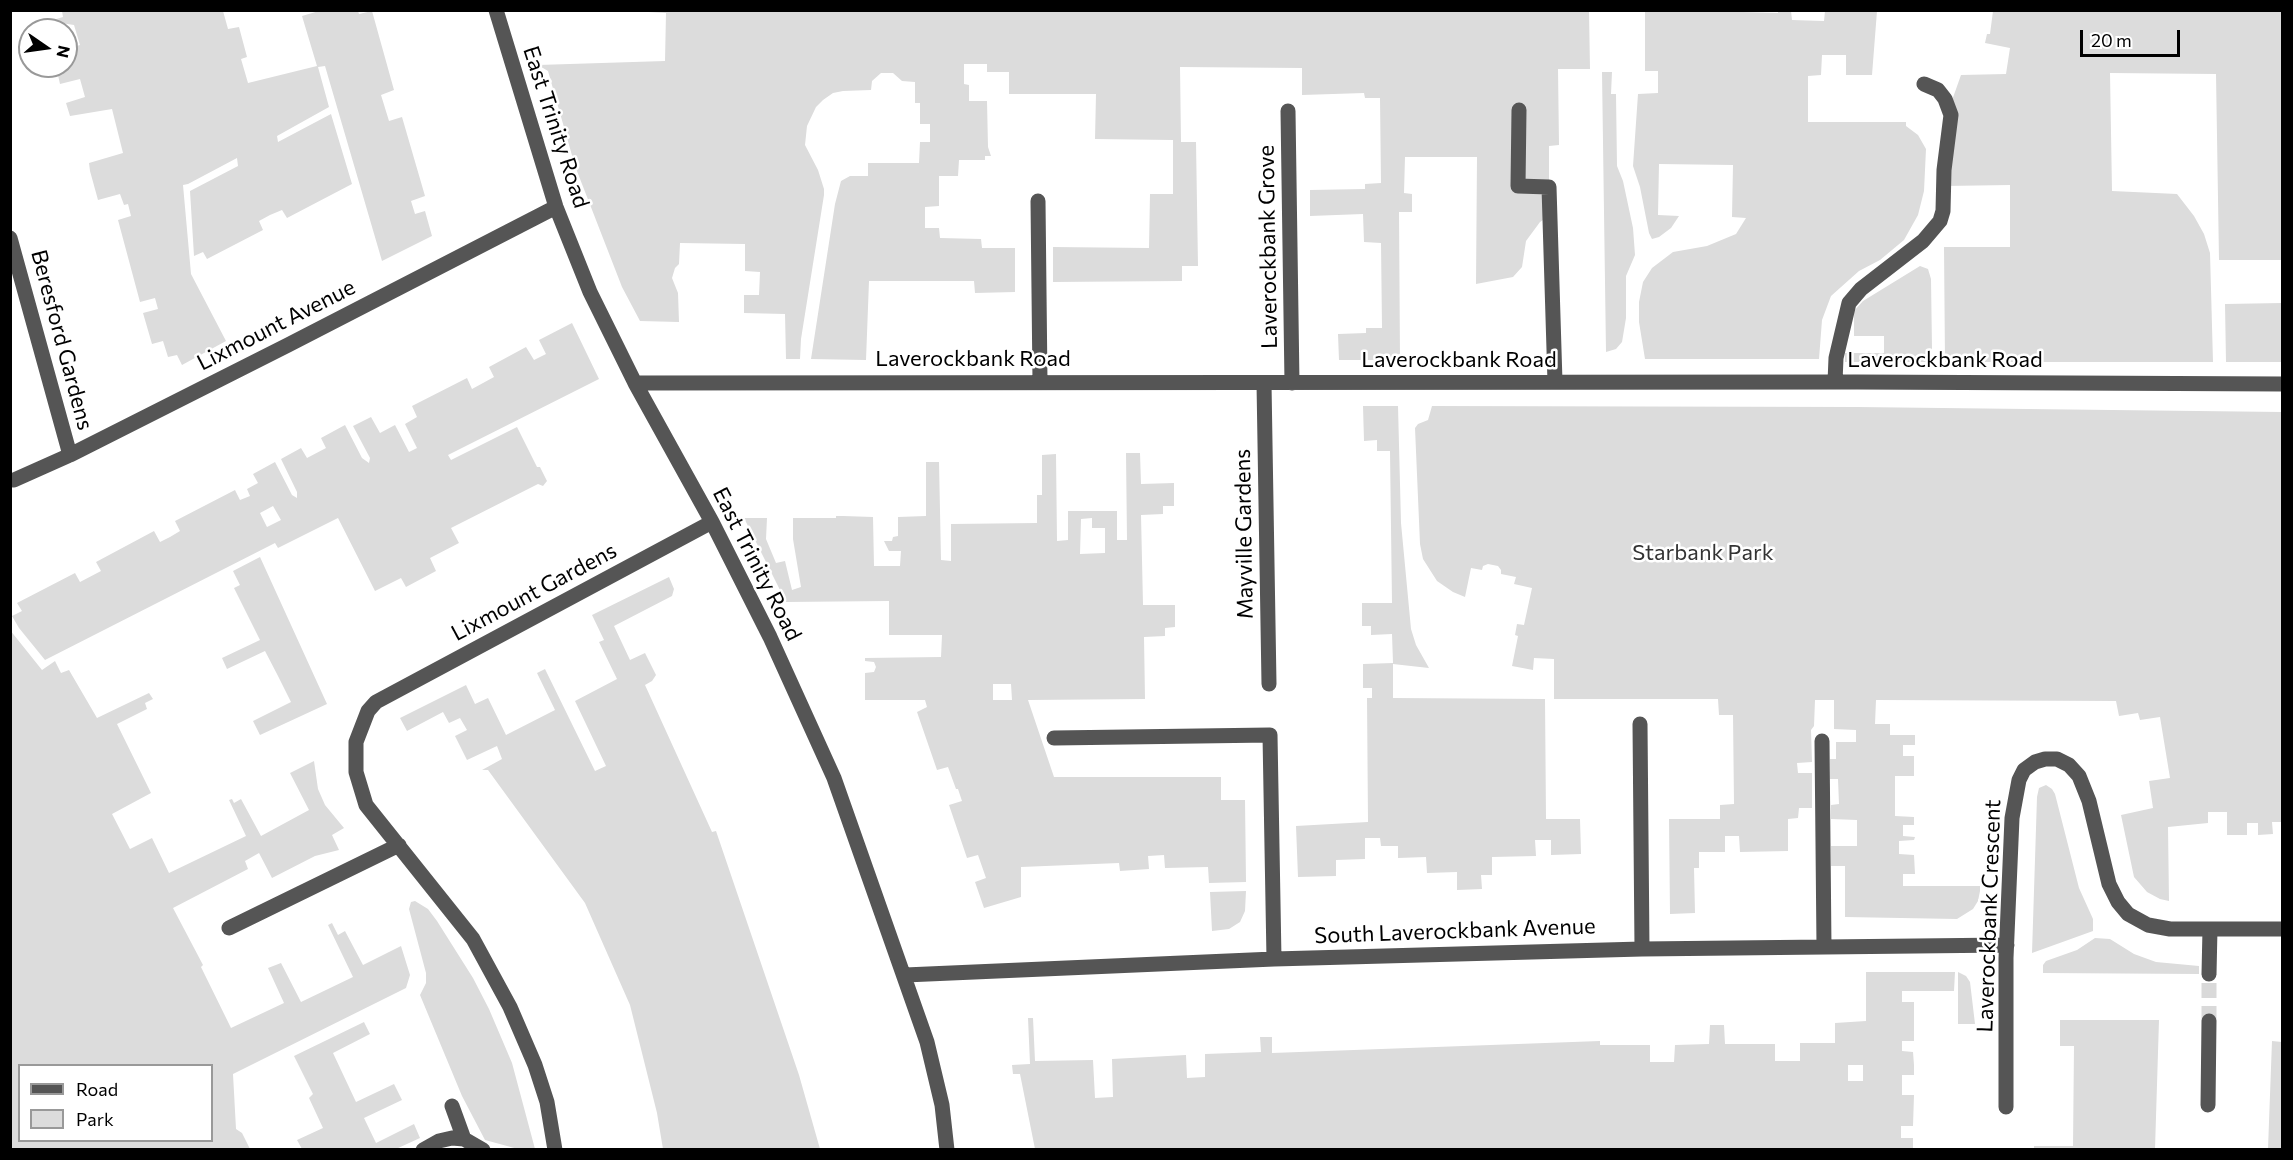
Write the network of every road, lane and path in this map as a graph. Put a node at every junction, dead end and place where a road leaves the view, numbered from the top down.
1 (496, 10) edge
2 (1924, 84) dead end
3 (1519, 110) dead end
4 (1288, 111) dead end
5 (1038, 201) dead end
6 (556, 207) junction
7 (10, 237) edge
8 (1040, 382) junction
9 (1555, 382) junction
10 (1835, 382) junction
11 (635, 383) junction
12 (1264, 383) junction
13 (1292, 383) junction
14 (2283, 384) edge
15 (70, 455) junction
16 (14, 480) dead end
17 (712, 522) junction
18 (1269, 684) dead end
19 (1640, 724) dead end
20 (1054, 738) dead end
21 (1822, 741) dead end
22 (399, 845) junction
23 (229, 928) dead end
24 (2210, 929) junction
25 (2283, 929) edge
26 (2007, 945) junction
27 (1824, 947) junction
28 (1642, 948) junction
29 (1274, 958) junction
30 (2210, 974) tunnel mouth
31 (905, 975) junction
32 (2209, 1021) tunnel mouth
33 (2208, 1105) dead end
34 (452, 1106) dead end
35 (2006, 1107) dead end
36 (464, 1139) junction
37 (423, 1149) edge
38 (483, 1149) edge
39 (555, 1149) edge
40 (947, 1149) edge

1 - 6 street, East Trinity Road
2 - 10 street
3 - 9 street
4 - 13 street, Laverockbank Grove
5 - 8 street
6 - 11 street, East Trinity Road
6 - 15 street, Lixmount Avenue
7 - 15 street, Beresford Gardens
8 - 11 street, Laverockbank Road
8 - 12 street, Laverockbank Road
9 - 10 street, Laverockbank Road
9 - 13 street, Laverockbank Road
10 - 14 street, Laverockbank Road
11 - 17 street, East Trinity Road
12 - 13 street, Laverockbank Road
12 - 18 street, Mayville Gardens
15 - 16 street, Lixmount Avenue
17 - 22 street, Lixmount Gardens
17 - 31 street, East Trinity Road
19 - 28 street
20 - 29 street
21 - 27 street
22 - 23 street
22 - 39 street
24 - 25 street, Laverockbank Crescent
24 - 26 street, Laverockbank Crescent
24 - 30 street
26 - 27 street, South Laverockbank Avenue
26 - 35 street, Laverockbank Crescent
27 - 28 street, South Laverockbank Avenue
28 - 29 street, South Laverockbank Avenue
29 - 31 street, South Laverockbank Avenue
31 - 40 street, East Trinity Road
32 - 33 street
34 - 36 street
36 - 37 street
36 - 38 street

